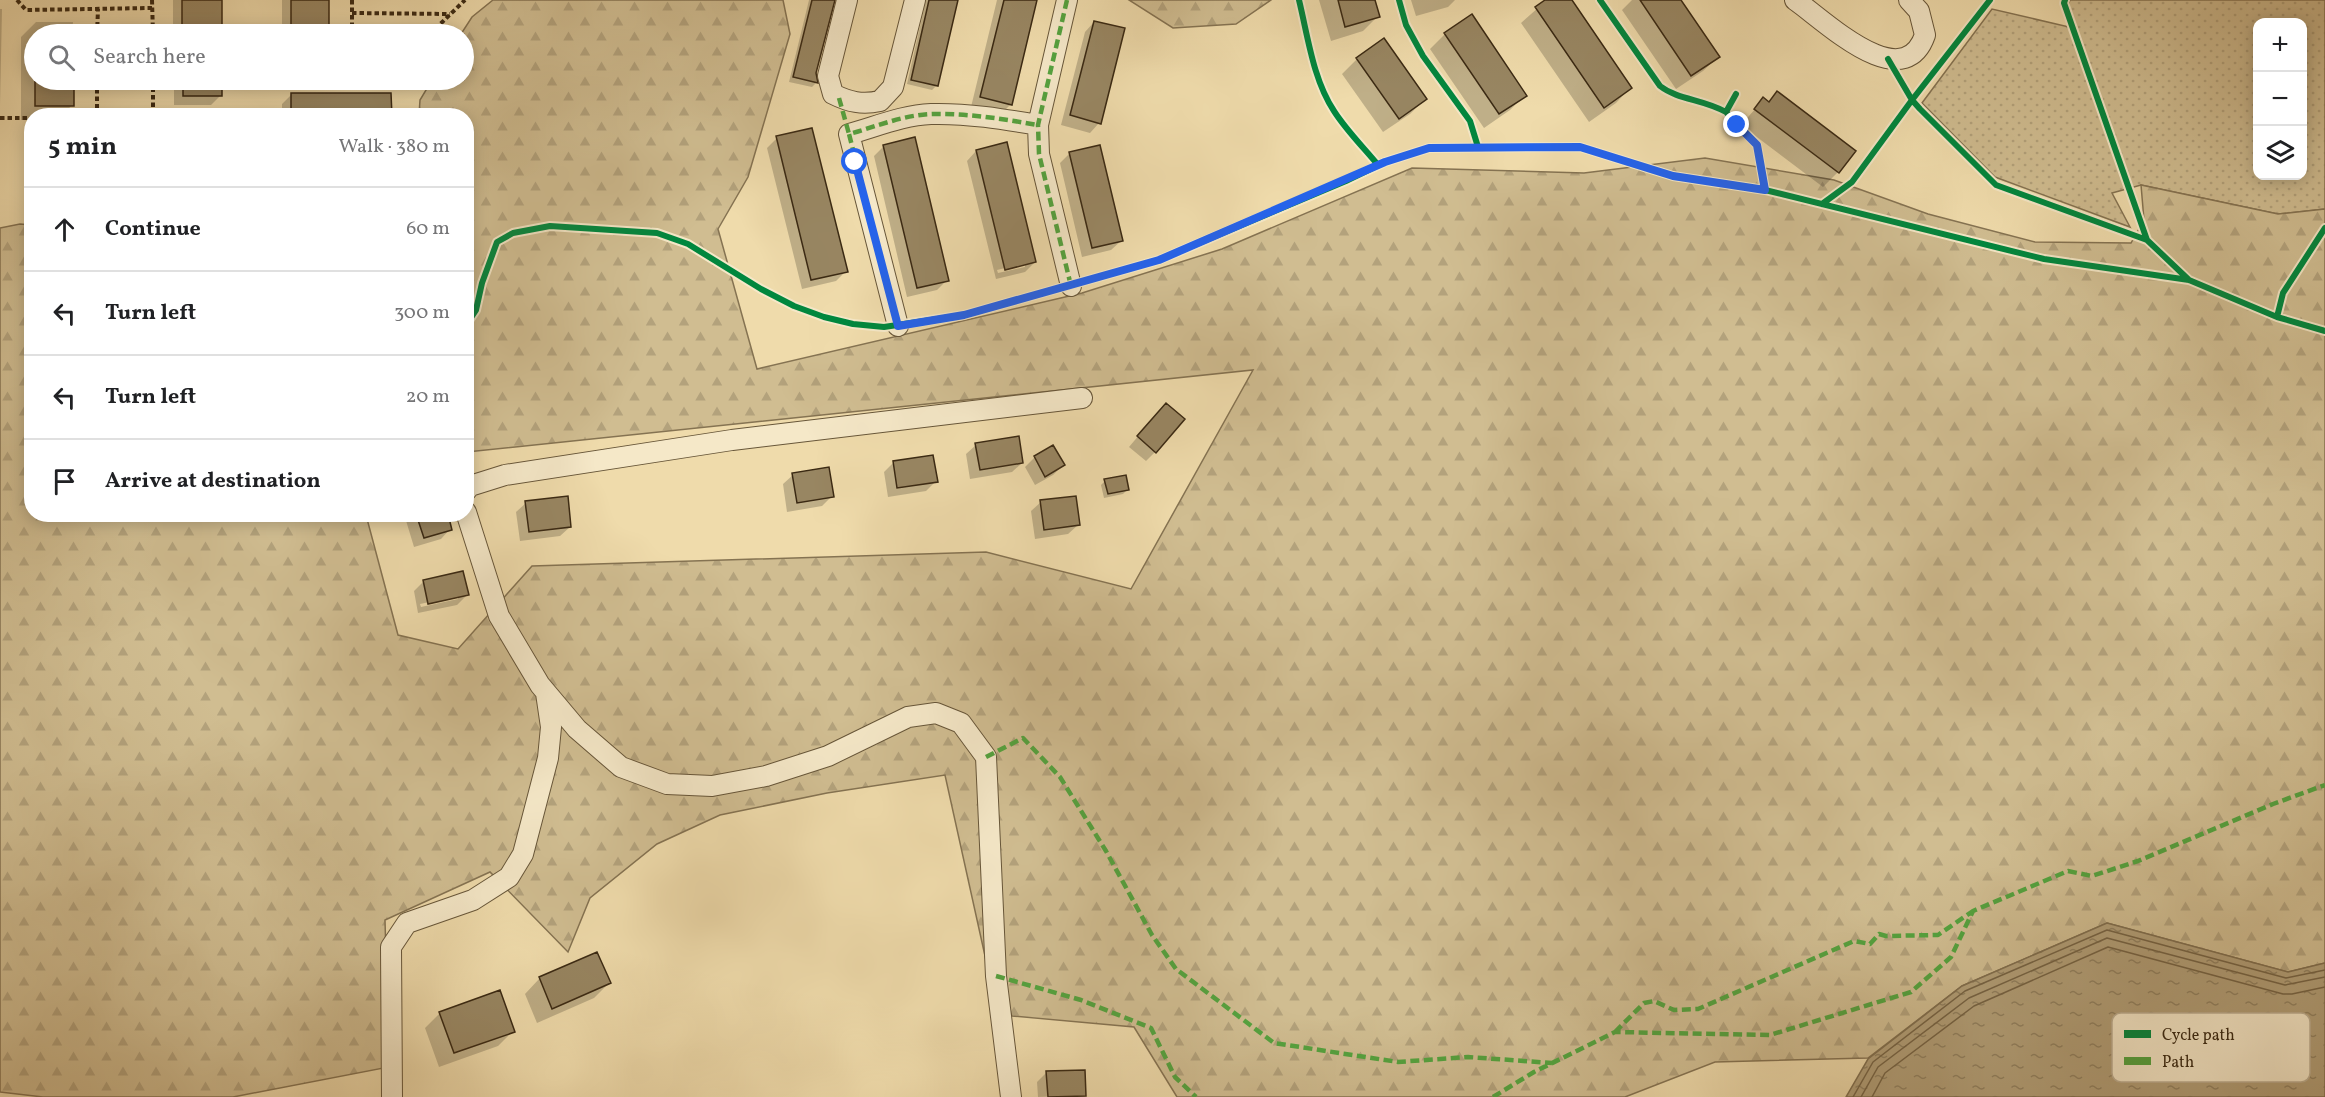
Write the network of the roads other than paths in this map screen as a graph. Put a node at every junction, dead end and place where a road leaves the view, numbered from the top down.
1 (847, 0) edge
2 (915, 0) edge
3 (1067, 0) edge
4 (1795, 0) edge
5 (1909, 0) edge
6 (839, 98) junction
7 (1038, 125) junction
8 (849, 134) junction
9 (1071, 286) dead end
10 (898, 326) dead end
11 (1082, 398) dead end
12 (474, 485) edge
13 (469, 522) edge
14 (546, 692) junction
15 (392, 1097) edge
16 (1011, 1097) edge

1 - 6 street
2 - 6 street
3 - 7 street
4 - 5 street
6 - 8 street
7 - 8 street
7 - 9 street
8 - 10 street
11 - 12 street
13 - 14 street
14 - 15 street
14 - 16 street

